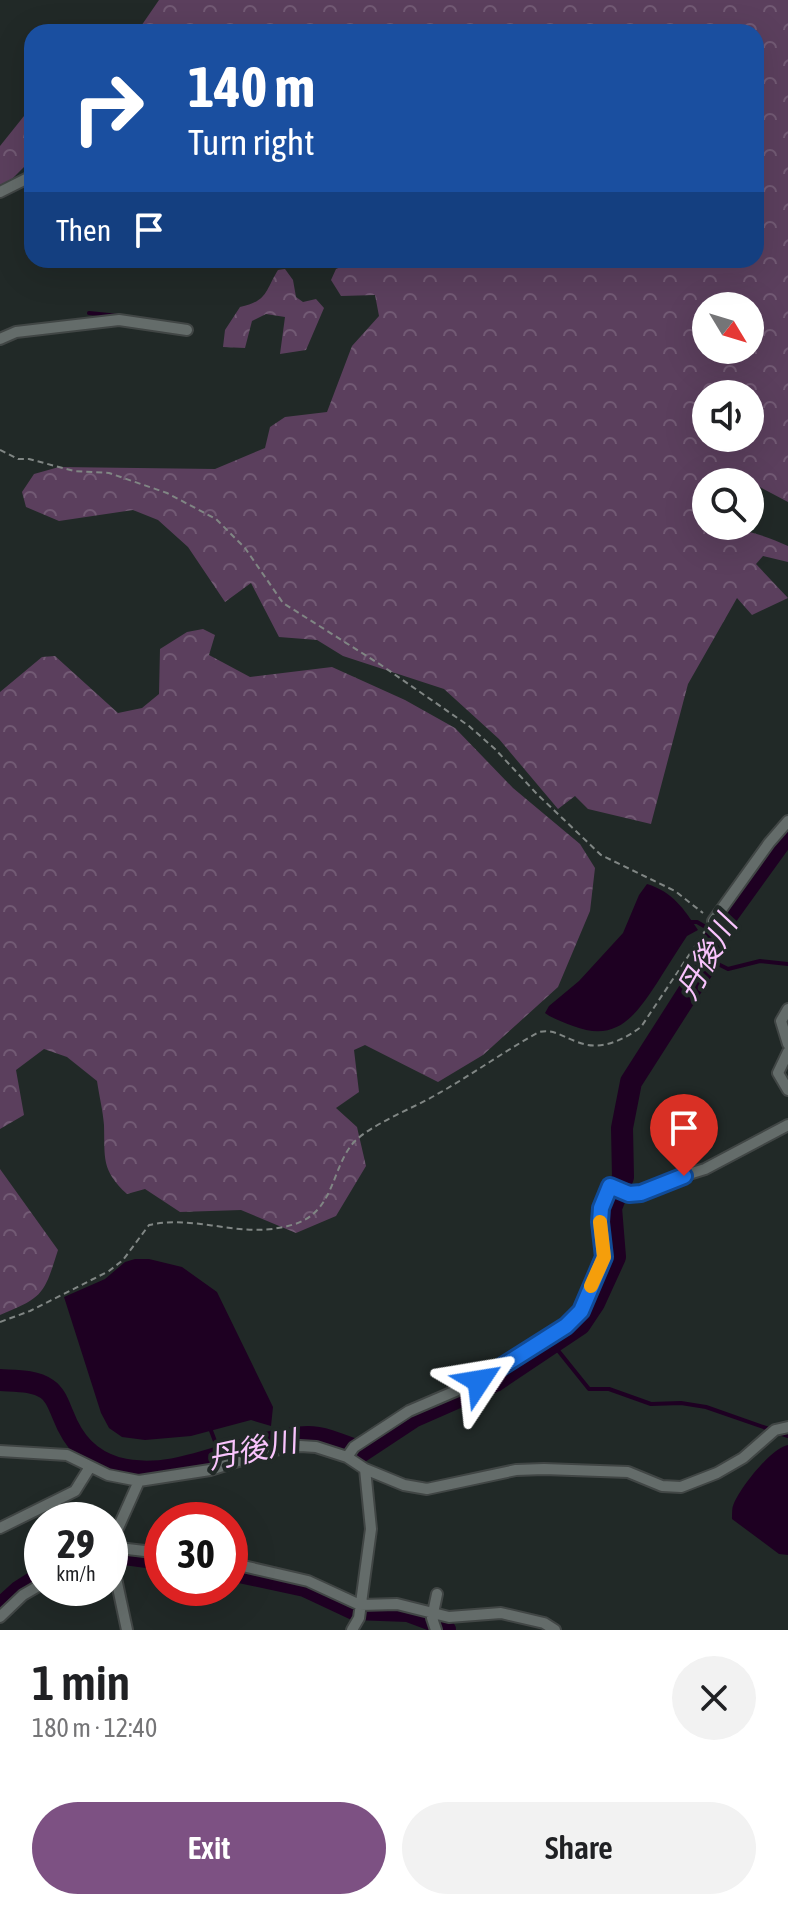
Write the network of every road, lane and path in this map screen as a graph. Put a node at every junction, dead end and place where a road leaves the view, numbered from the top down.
1 (24, 180) edge
2 (0, 192) edge
3 (187, 330) dead end
4 (0, 339) edge
5 (0, 450) edge
6 (786, 826) edge
7 (713, 921) joint
8 (705, 932) dead end
9 (788, 1009) edge
10 (788, 1044) edge
11 (788, 1052) edge
12 (788, 1090) edge
13 (788, 1125) edge
14 (0, 1322) edge
15 (788, 1427) edge
16 (0, 1451) edge
17 (350, 1452) junction
18 (90, 1467) junction
19 (365, 1469) junction
20 (139, 1481) junction
21 (128, 1506) edge
22 (0, 1528) edge
23 (248, 1567) edge
24 (24, 1594) edge
25 (437, 1594) dead end
26 (122, 1606) edge
27 (359, 1609) junction
28 (0, 1617) edge
29 (433, 1621) edge
30 (127, 1630) edge
31 (352, 1630) edge
32 (555, 1630) edge

1 - 2 street
3 - 4 street
5 - 7 path
6 - 7 street
8 - 14 path
9 - 10 street
11 - 12 street
13 - 17 street
15 - 19 street
16 - 18 street
17 - 19 street
17 - 20 street
18 - 20 street
18 - 22 street
19 - 27 street
20 - 21 street
23 - 27 street
24 - 28 street
25 - 29 street
26 - 30 street
27 - 29 street
27 - 31 street
29 - 32 street

